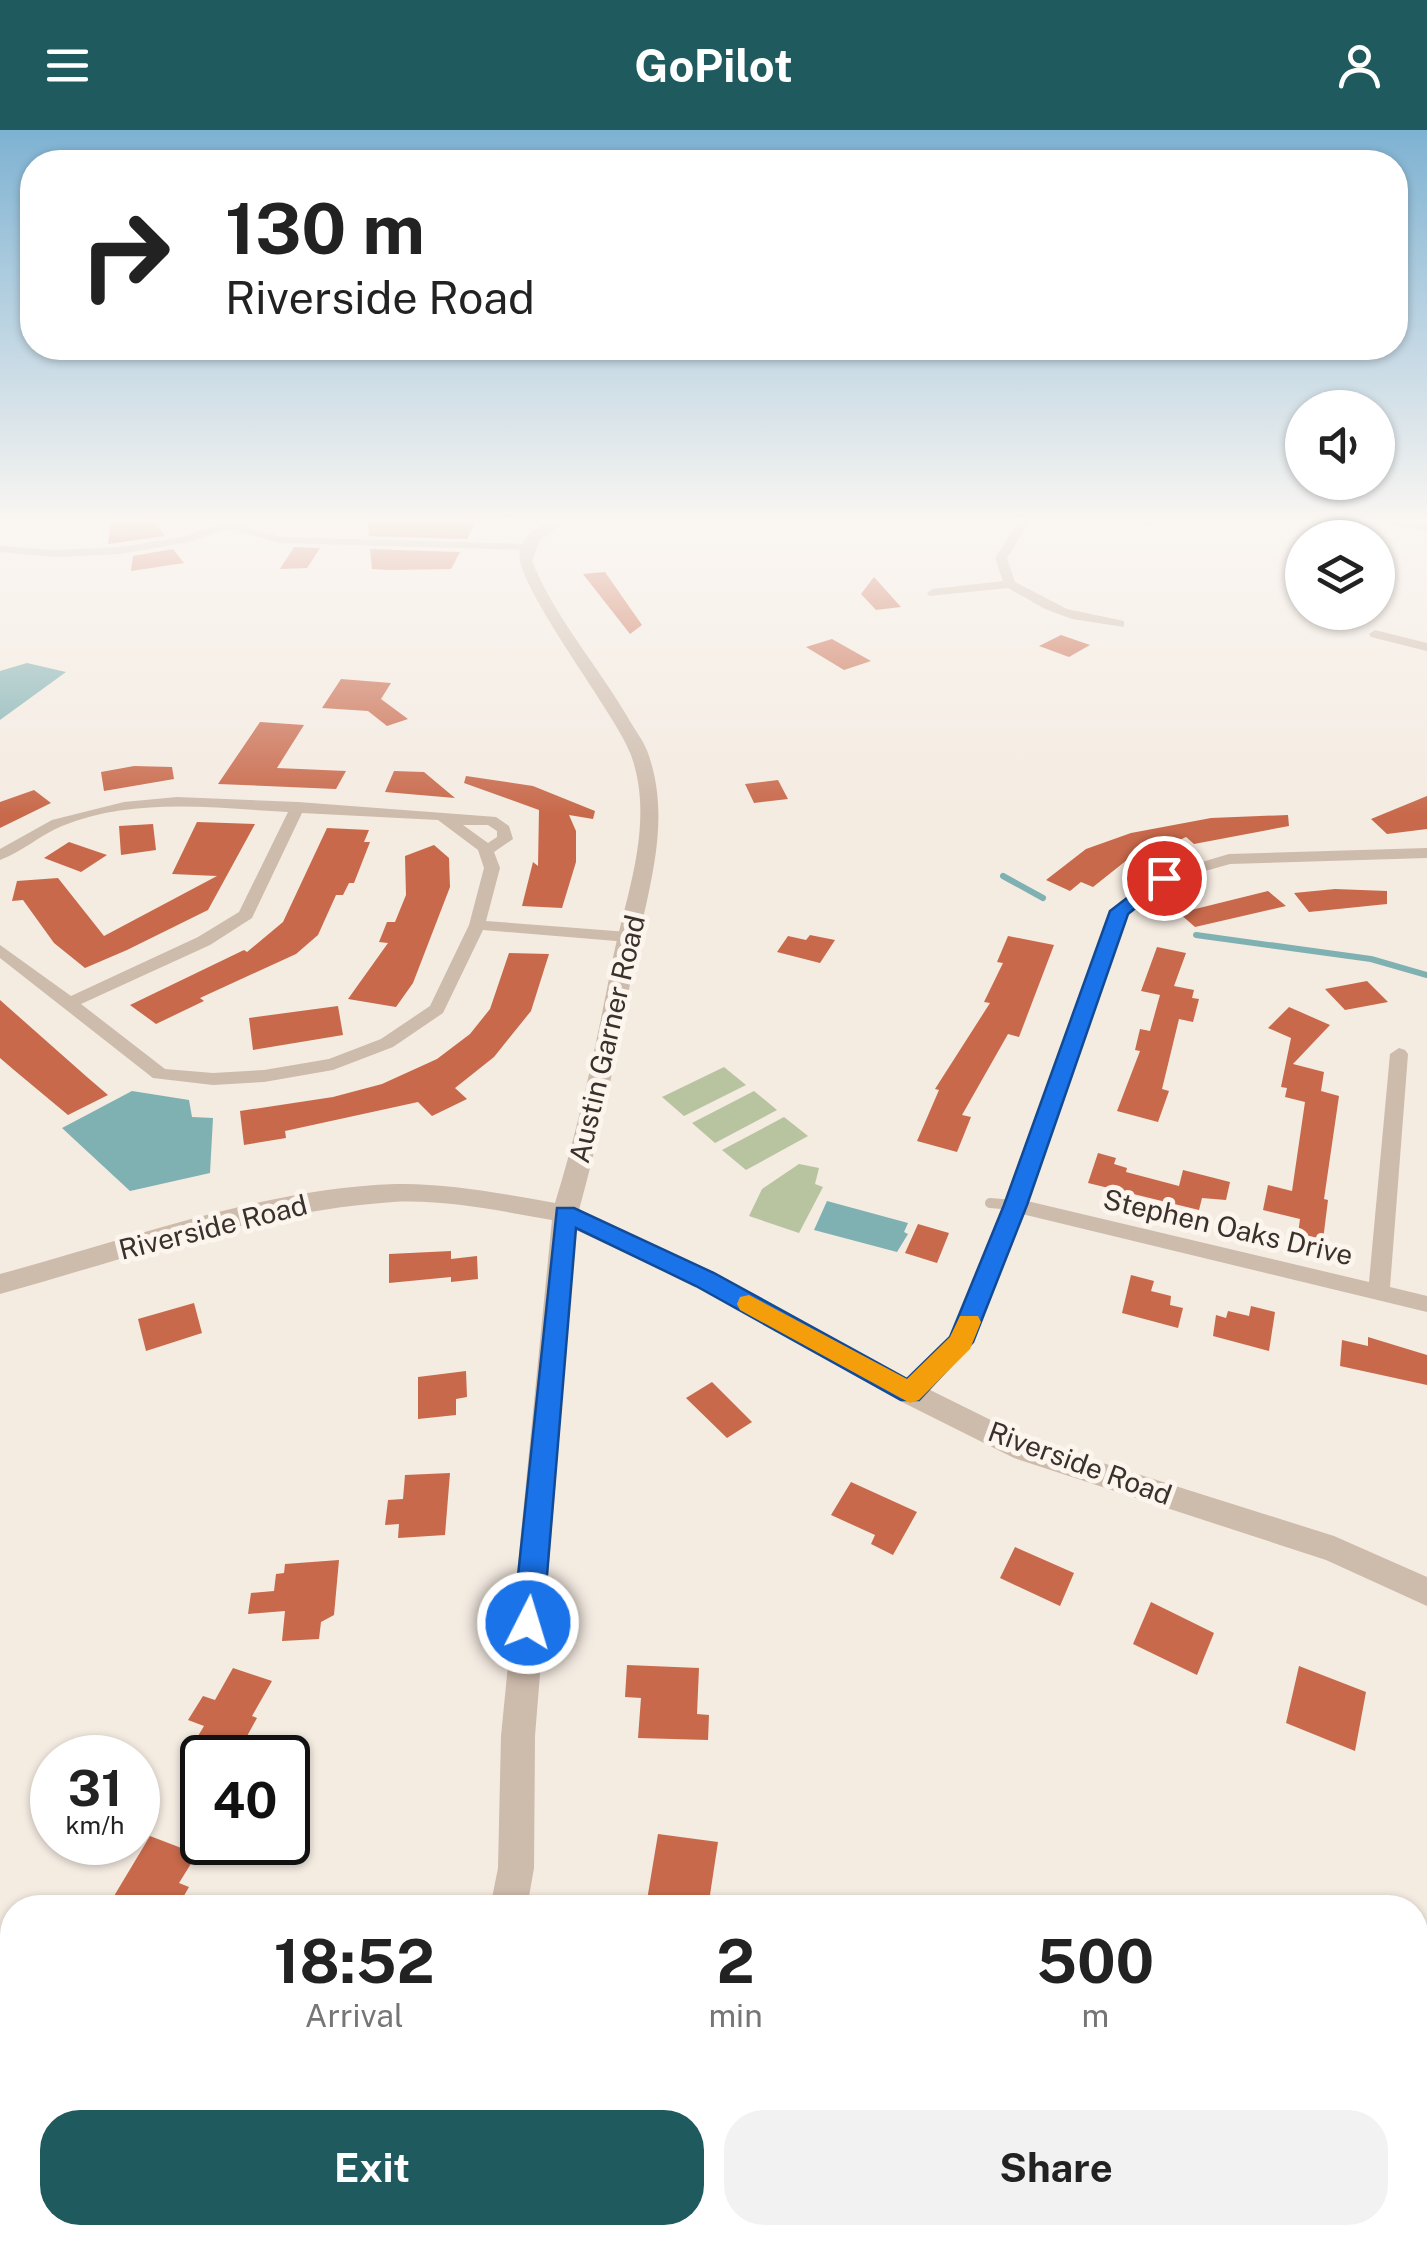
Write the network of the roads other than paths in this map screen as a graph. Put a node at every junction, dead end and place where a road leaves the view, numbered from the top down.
1 (556, 618) edge
2 (1082, 618) edge
3 (1120, 624) dead end
4 (1376, 634) dead end
5 (1427, 647) edge
6 (298, 806) junction
7 (447, 820) junction
8 (486, 851) junction
9 (1427, 854) edge
10 (0, 855) edge
11 (477, 925) junction
12 (628, 937) junction
13 (0, 950) edge
14 (70, 1003) junction
15 (1398, 1054) dead end
16 (990, 1203) dead end
17 (1015, 1205) junction
18 (566, 1214) junction
19 (0, 1284) edge
20 (1379, 1291) junction
21 (1427, 1304) edge
22 (910, 1393) junction
23 (1427, 1592) edge
24 (511, 1895) edge

1 - 12 street, Austin Garner Road
2 - 3 street
4 - 5 street
6 - 7 street
6 - 10 street
6 - 14 street
7 - 8 street
7 - 8 street
8 - 11 street
9 - 17 street
11 - 12 street
11 - 14 street
12 - 18 street, Austin Garner Road
13 - 14 street
15 - 20 street
16 - 17 lane
17 - 20 street, Stephen Oaks Drive
17 - 22 street
18 - 19 street, Riverside Road
18 - 22 street, Riverside Road
18 - 24 street, Austin Garner Road
20 - 21 street, Stephen Oaks Drive
22 - 23 street, Riverside Road

